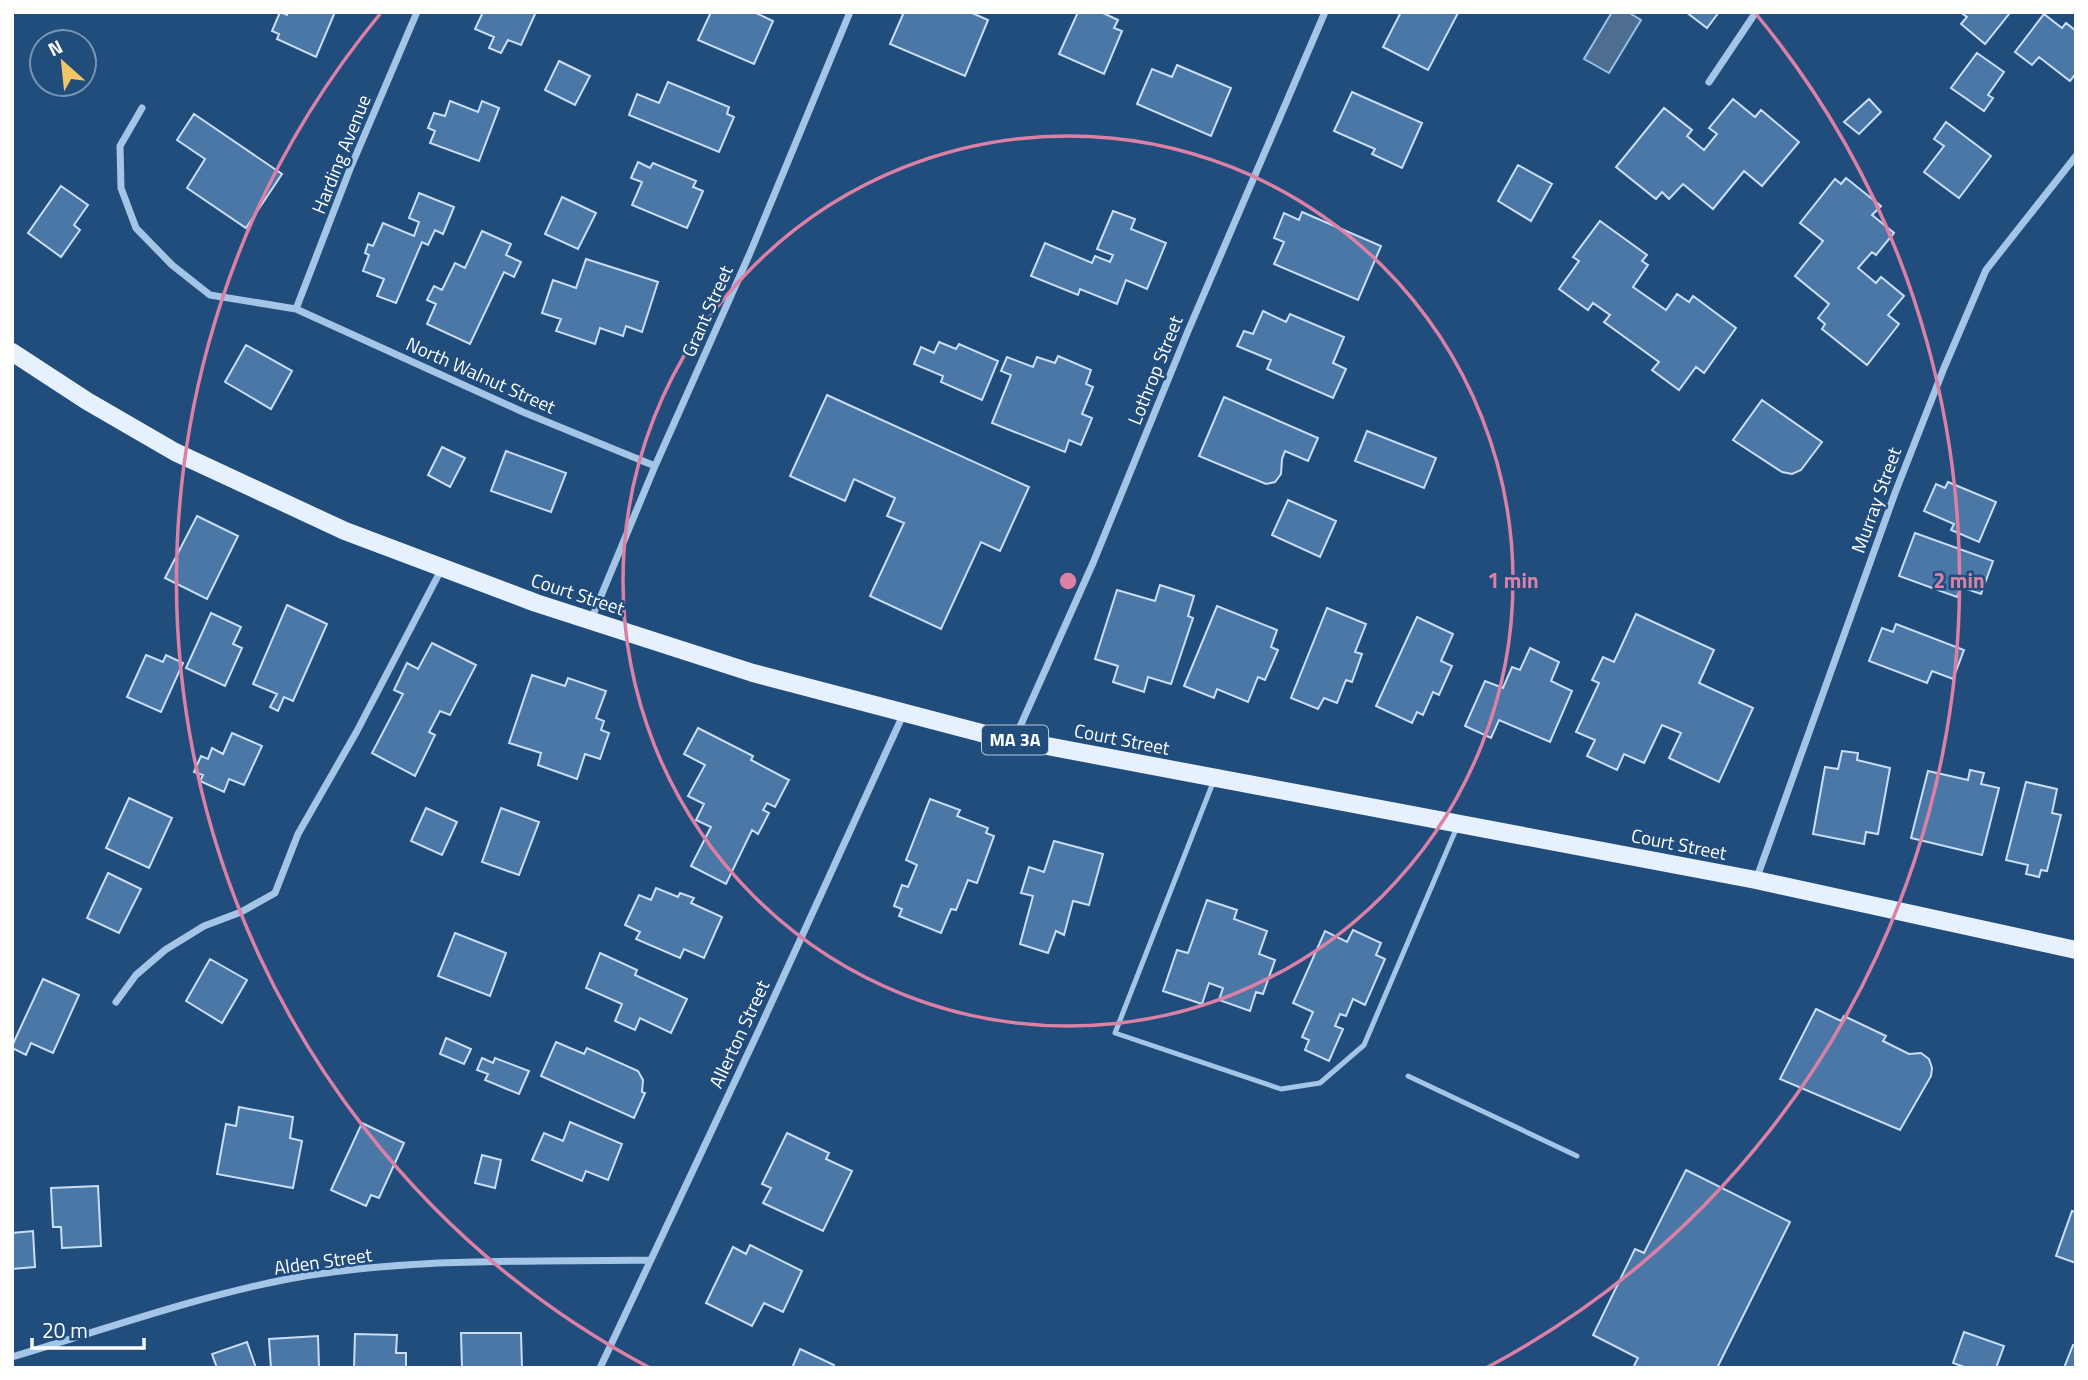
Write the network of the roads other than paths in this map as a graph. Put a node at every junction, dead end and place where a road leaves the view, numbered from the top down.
1 (417, 12) edge
2 (850, 12) edge
3 (1756, 12) edge
4 (1323, 13) edge
5 (1709, 82) dead end
6 (142, 108) dead end
7 (2076, 156) edge
8 (296, 309) junction
9 (12, 352) edge
10 (655, 466) junction
11 (442, 568) junction
12 (590, 621) junction
13 (904, 712) junction
14 (1014, 740) junction
15 (1215, 778) junction
16 (1458, 824) junction
17 (1756, 880) junction
18 (2076, 950) edge
19 (116, 1002) dead end
20 (1408, 1076) dead end
21 (1577, 1156) dead end
22 (649, 1260) junction
23 (12, 1357) edge
24 (600, 1368) edge

1 - 8 street, Harding Avenue
2 - 10 street, Grant Street
3 - 5 street
4 - 14 street, Lothrop Street
6 - 8 street, North Walnut Street
7 - 17 street, Murray Street
8 - 10 street, North Walnut Street
9 - 11 main road, Court Street / MA 3A
10 - 12 street, Grant Street
11 - 12 main road, Court Street / MA 3A
11 - 19 street
12 - 13 main road, Court Street / MA 3A
13 - 14 main road, Court Street / MA 3A
13 - 22 street, Allerton Street
14 - 15 main road, Court Street / MA 3A
15 - 16 main road, Court Street / MA 3A
15 - 16 lane
16 - 17 main road, Court Street / MA 3A
17 - 18 main road, Court Street / MA 3A
20 - 21 lane
22 - 23 street, Alden Street
22 - 24 street, Allerton Street

